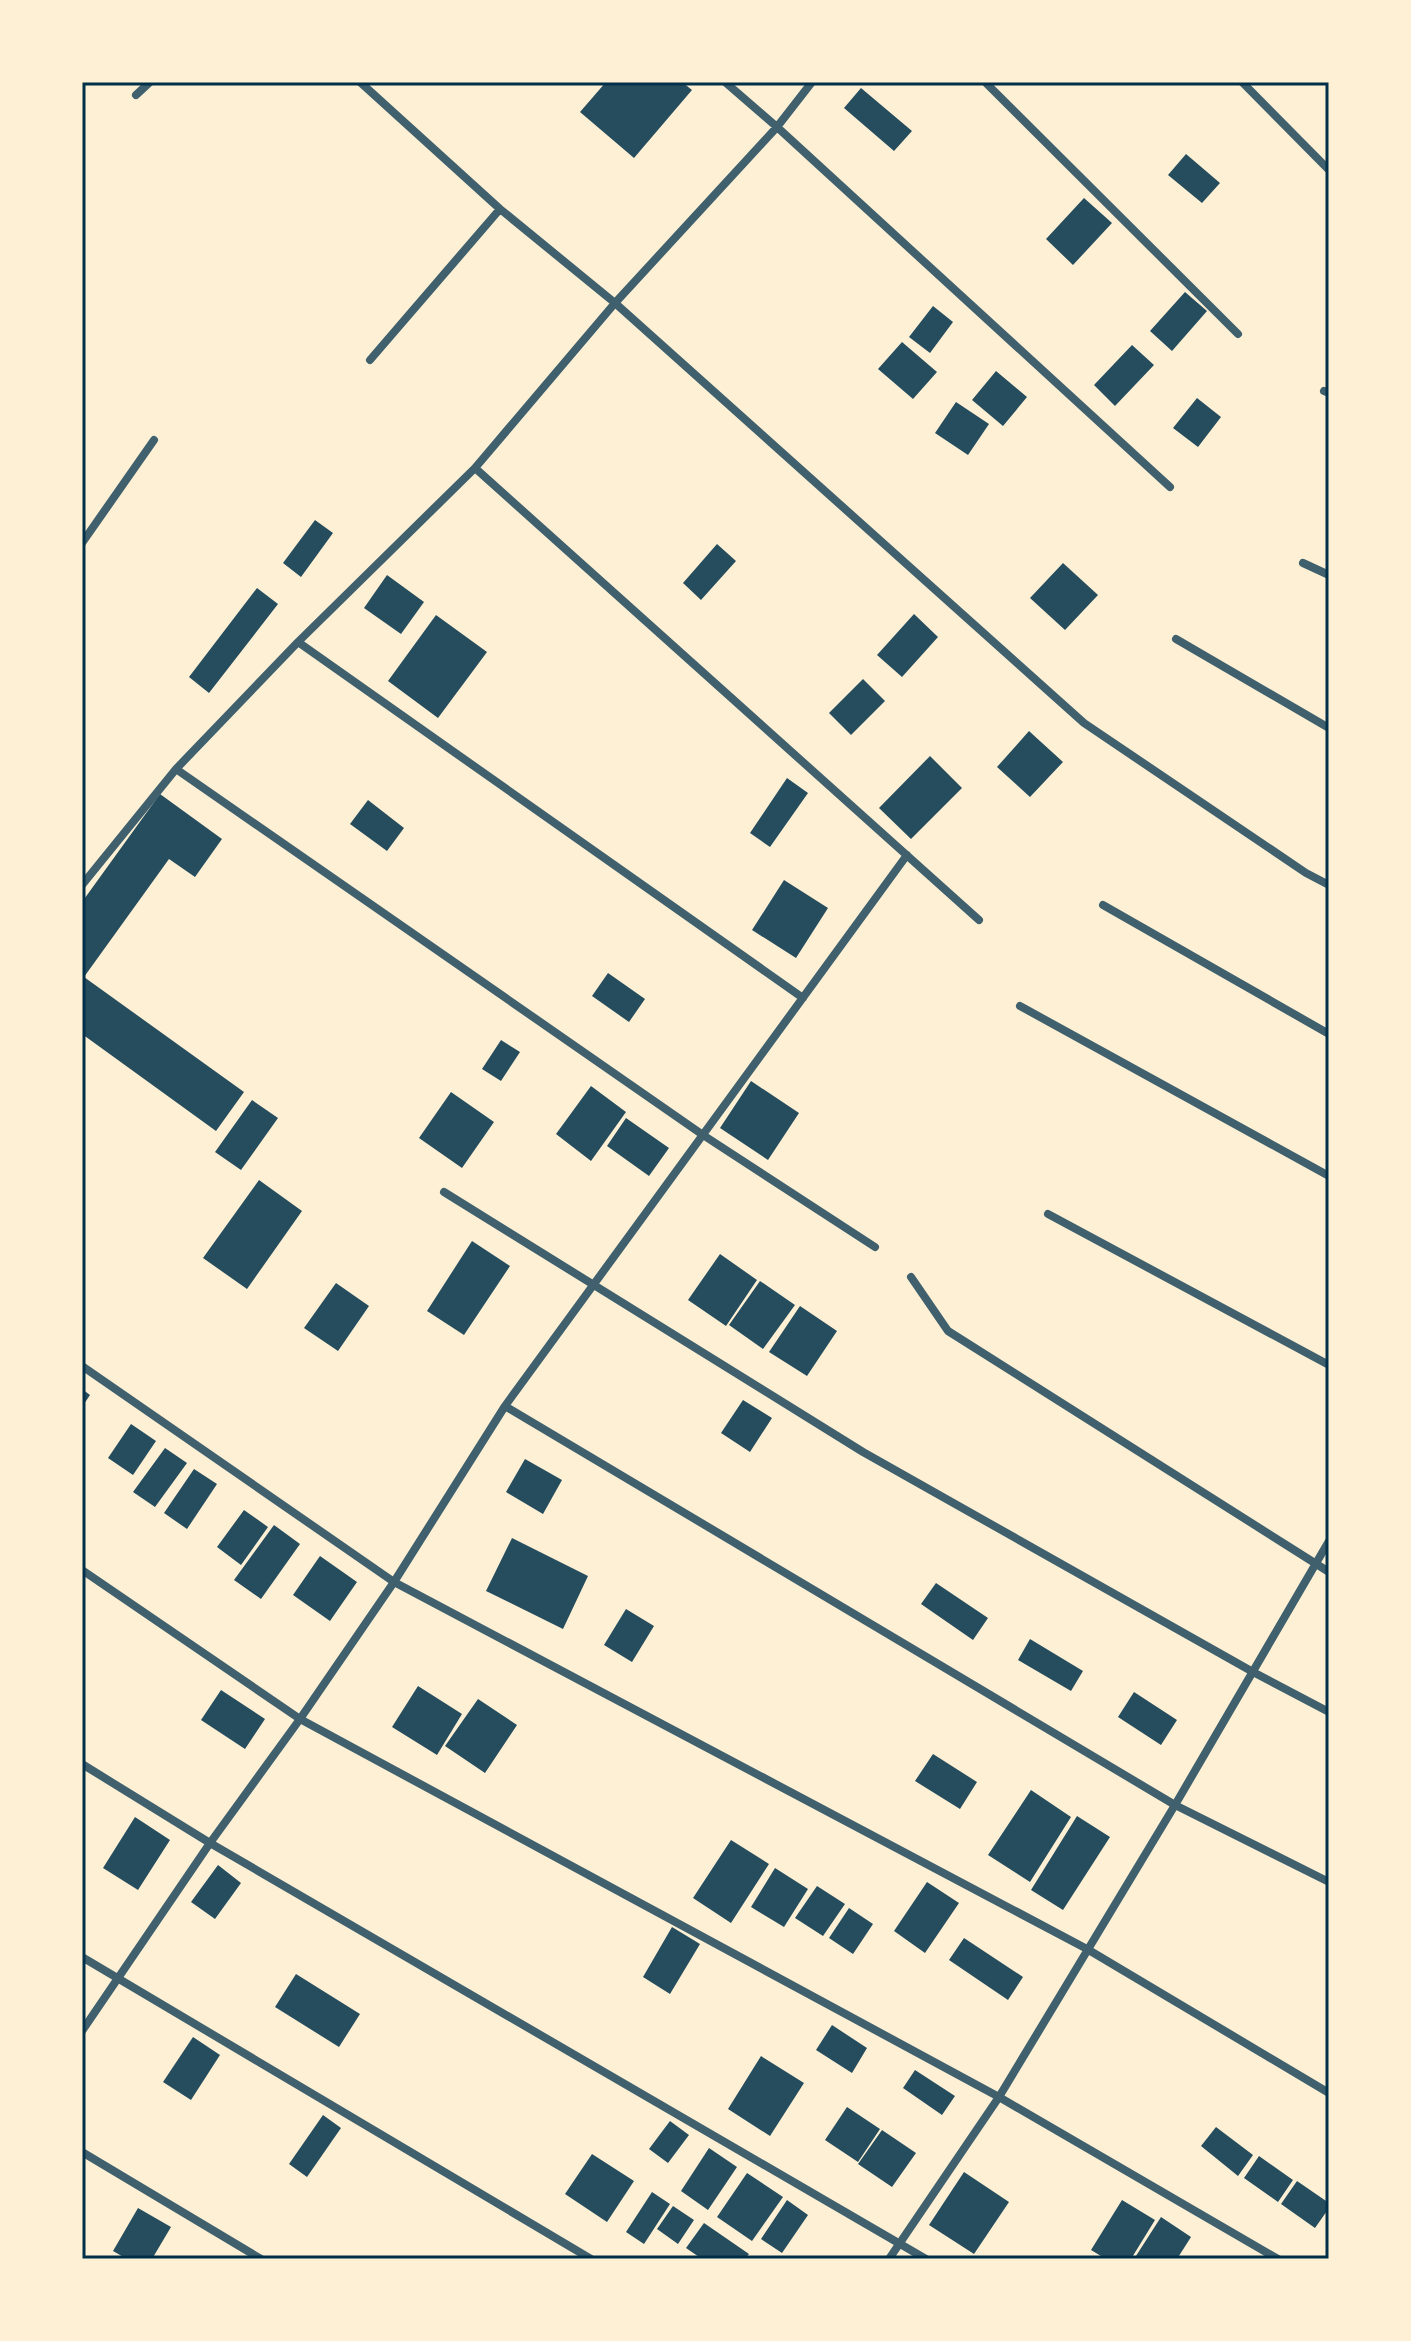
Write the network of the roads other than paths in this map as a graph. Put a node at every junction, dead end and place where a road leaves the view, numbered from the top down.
1 (150, 82) edge
2 (360, 82) edge
3 (725, 82) edge
4 (812, 82) edge
5 (985, 82) edge
6 (1242, 82) edge
7 (136, 95) dead end
8 (777, 127) junction
9 (1328, 169) edge
10 (500, 209) junction
11 (615, 303) junction
12 (1238, 334) dead end
13 (370, 360) dead end
14 (154, 440) dead end
15 (475, 468) junction
16 (1170, 487) dead end
17 (82, 543) edge
18 (1303, 563) dead end
19 (1329, 575) edge
20 (1176, 639) dead end
21 (298, 642) junction
22 (1329, 728) edge
23 (176, 769) junction
24 (907, 855) junction
25 (82, 885) edge
26 (1329, 885) edge
27 (1103, 905) dead end
28 (979, 920) dead end
29 (803, 998) junction
30 (1020, 1006) dead end
31 (1329, 1034) edge
32 (703, 1135) junction
33 (1329, 1176) edge
34 (444, 1192) dead end
35 (1048, 1214) dead end
36 (875, 1247) dead end
37 (911, 1277) dead end
38 (595, 1284) junction
39 (1329, 1365) edge
40 (82, 1366) edge
41 (505, 1406) junction
42 (1329, 1541) edge
43 (1316, 1564) junction
44 (82, 1570) edge
45 (1329, 1572) edge
46 (394, 1582) junction
47 (1253, 1672) junction
48 (1329, 1712) edge
49 (300, 1719) junction
50 (82, 1764) edge
51 (1175, 1805) junction
52 (210, 1843) junction
53 (1329, 1882) edge
54 (1087, 1949) junction
55 (82, 1957) edge
56 (119, 1979) junction
57 (82, 2031) edge
58 (1329, 2093) edge
59 (999, 2097) junction
60 (82, 2152) edge
61 (898, 2243) junction
62 (261, 2259) edge
63 (591, 2259) edge
64 (889, 2259) edge
65 (926, 2259) edge
66 (1278, 2259) edge

1 - 7 street
2 - 10 street
3 - 8 street
4 - 8 street
5 - 12 street
6 - 9 street
8 - 11 street
8 - 16 street
10 - 11 street
10 - 13 street
11 - 15 street
11 - 26 street
14 - 17 street
15 - 21 street
15 - 24 street
18 - 19 street
20 - 22 street
21 - 23 street
21 - 29 street
23 - 25 street
23 - 32 street
24 - 28 street
24 - 29 street
27 - 31 street
29 - 32 street
30 - 33 street
32 - 36 street
32 - 38 street
34 - 38 street
35 - 39 street
37 - 43 street
38 - 41 street
38 - 47 street
40 - 46 street
41 - 46 street
41 - 51 street
42 - 43 street
43 - 45 street
43 - 47 street
44 - 49 street
46 - 49 street
46 - 54 street
47 - 48 street
47 - 51 street
49 - 52 street
49 - 59 street
50 - 52 street
51 - 53 street
51 - 54 street
52 - 56 street
52 - 61 street
54 - 58 street
54 - 59 street
55 - 56 street
56 - 57 street
56 - 63 street
59 - 61 street
59 - 66 street
60 - 62 street
61 - 64 street
61 - 65 street

